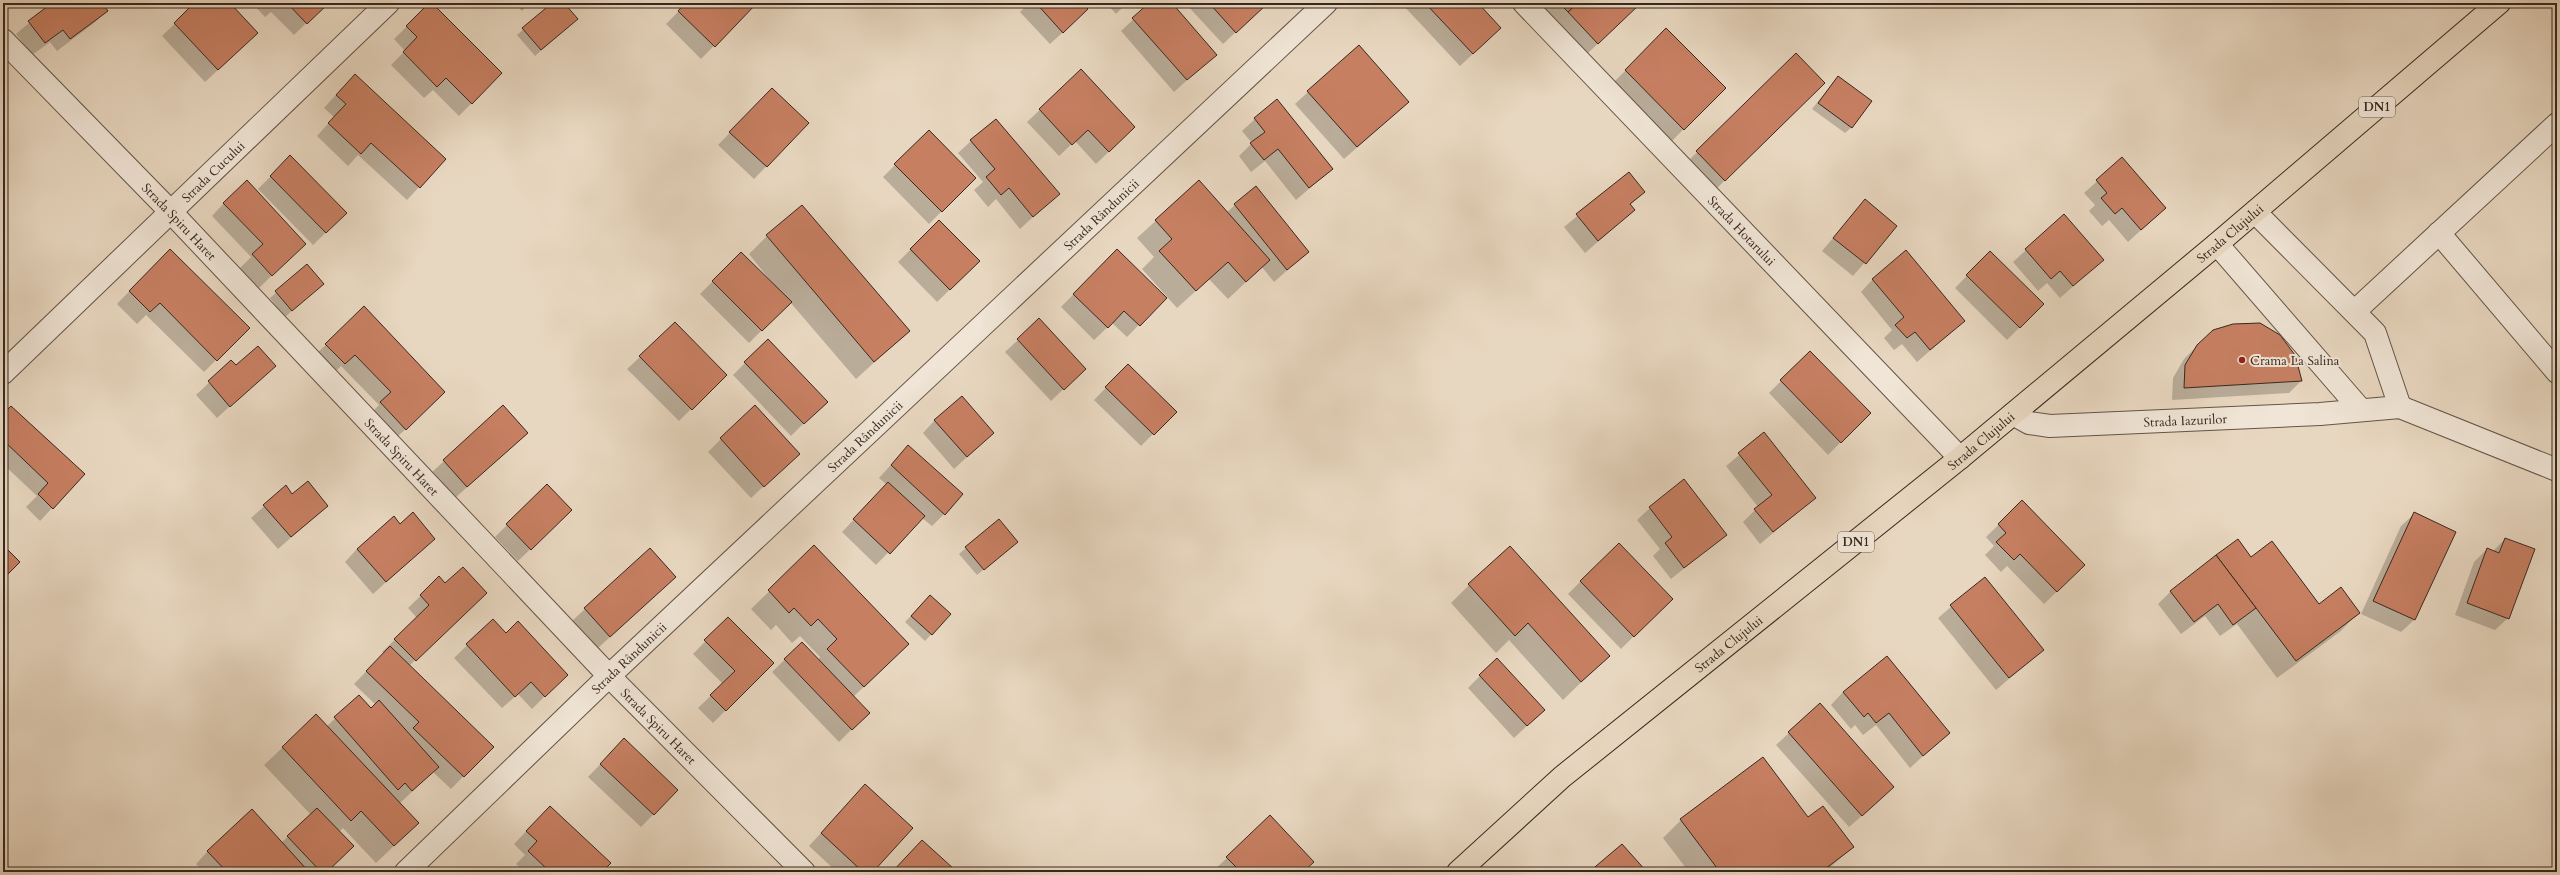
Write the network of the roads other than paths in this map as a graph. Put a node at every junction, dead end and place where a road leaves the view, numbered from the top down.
1 (1326, 3) edge
2 (1524, 3) edge
3 (2499, 3) edge
4 (377, 7) edge
5 (3, 40) edge
6 (2557, 124) edge
7 (170, 211) junction
8 (2255, 212) junction
9 (2439, 233) junction
10 (2217, 244) junction
11 (2355, 311) junction
12 (2557, 372) edge
13 (3, 373) edge
14 (2400, 407) junction
15 (2361, 410) junction
16 (2013, 414) junction
17 (1960, 458) junction
18 (2557, 470) edge
19 (609, 676) junction
20 (406, 872) edge
21 (804, 872) edge
22 (1458, 872) edge

1 - 19 street, Strada Rândunicii
2 - 17 street, Strada Hotarului
3 - 8 main road, Strada Clujului / DN1
4 - 7 street, Strada Cucului
5 - 7 street, Strada Spiru Haret
6 - 9 street
7 - 13 street, Strada Cucului
7 - 19 street, Strada Spiru Haret
8 - 10 main road, Strada Clujului / DN1
8 - 11 street
9 - 11 street
9 - 12 street
10 - 15 street
10 - 16 main road, Strada Clujului / DN1
11 - 14 street
14 - 15 street, Strada Iazurilor
14 - 18 street, Strada Iazurilor
15 - 16 street, Strada Iazurilor
16 - 17 main road, Strada Clujului / DN1
17 - 22 main road, Strada Clujului / DN1
19 - 20 street, Strada Rândunicii
19 - 21 street, Strada Spiru Haret

